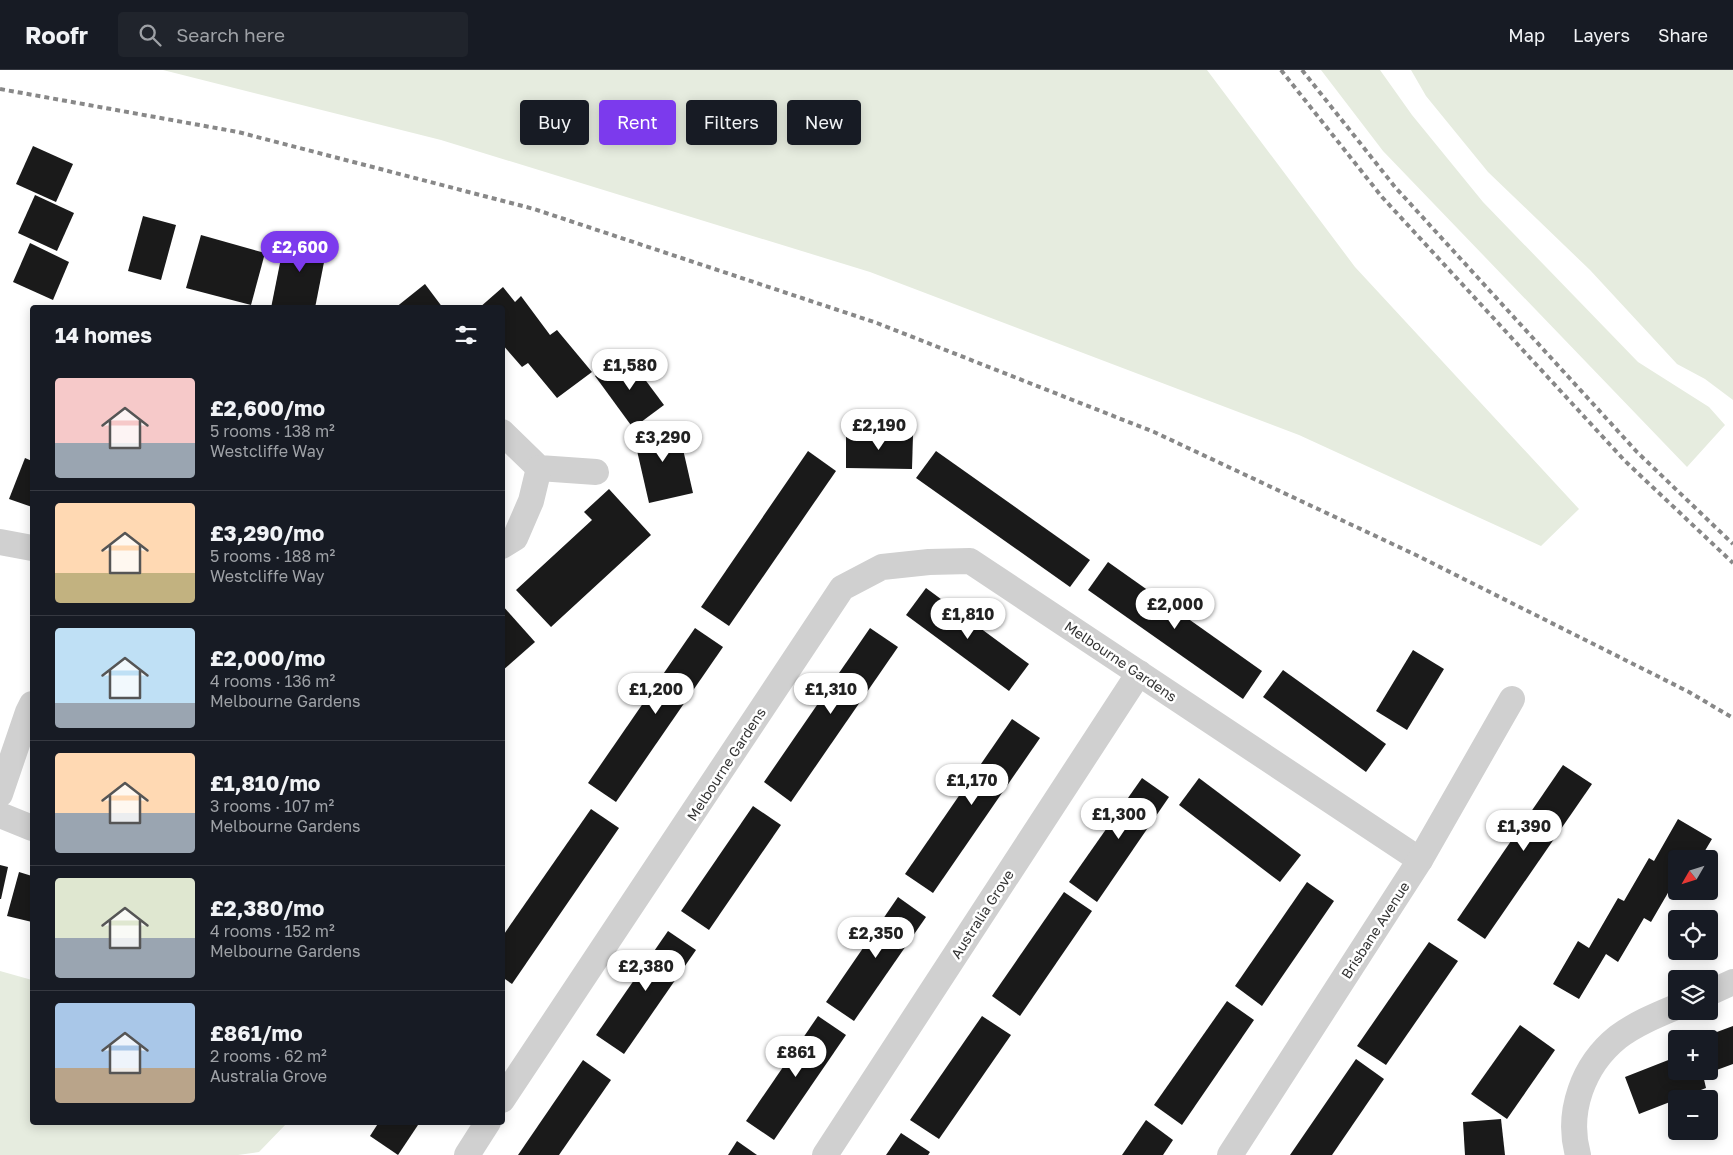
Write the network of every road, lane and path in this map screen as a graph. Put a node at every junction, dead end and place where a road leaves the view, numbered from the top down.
1 (505, 435) edge
2 (539, 468) junction
3 (596, 472) dead end
4 (0, 542) edge
5 (505, 544) edge
6 (30, 548) edge
7 (1138, 673) junction
8 (1512, 699) dead end
9 (30, 708) edge
10 (0, 794) edge
11 (0, 815) edge
12 (30, 827) edge
13 (1420, 860) junction
14 (1733, 982) edge
15 (1718, 988) edge
16 (1668, 1010) edge
17 (505, 1095) edge
18 (486, 1125) edge
19 (467, 1155) edge
20 (825, 1155) edge
21 (1230, 1155) edge
22 (1578, 1155) edge

1 - 2 street
2 - 3 street
2 - 5 street
4 - 6 street
7 - 13 street, Melbourne Gardens
7 - 17 street, Melbourne Gardens
7 - 20 street, Australia Grove
8 - 13 street, Brisbane Avenue
9 - 10 street
11 - 12 street
13 - 21 street, Brisbane Avenue
14 - 15 street
16 - 22 street
18 - 19 street

